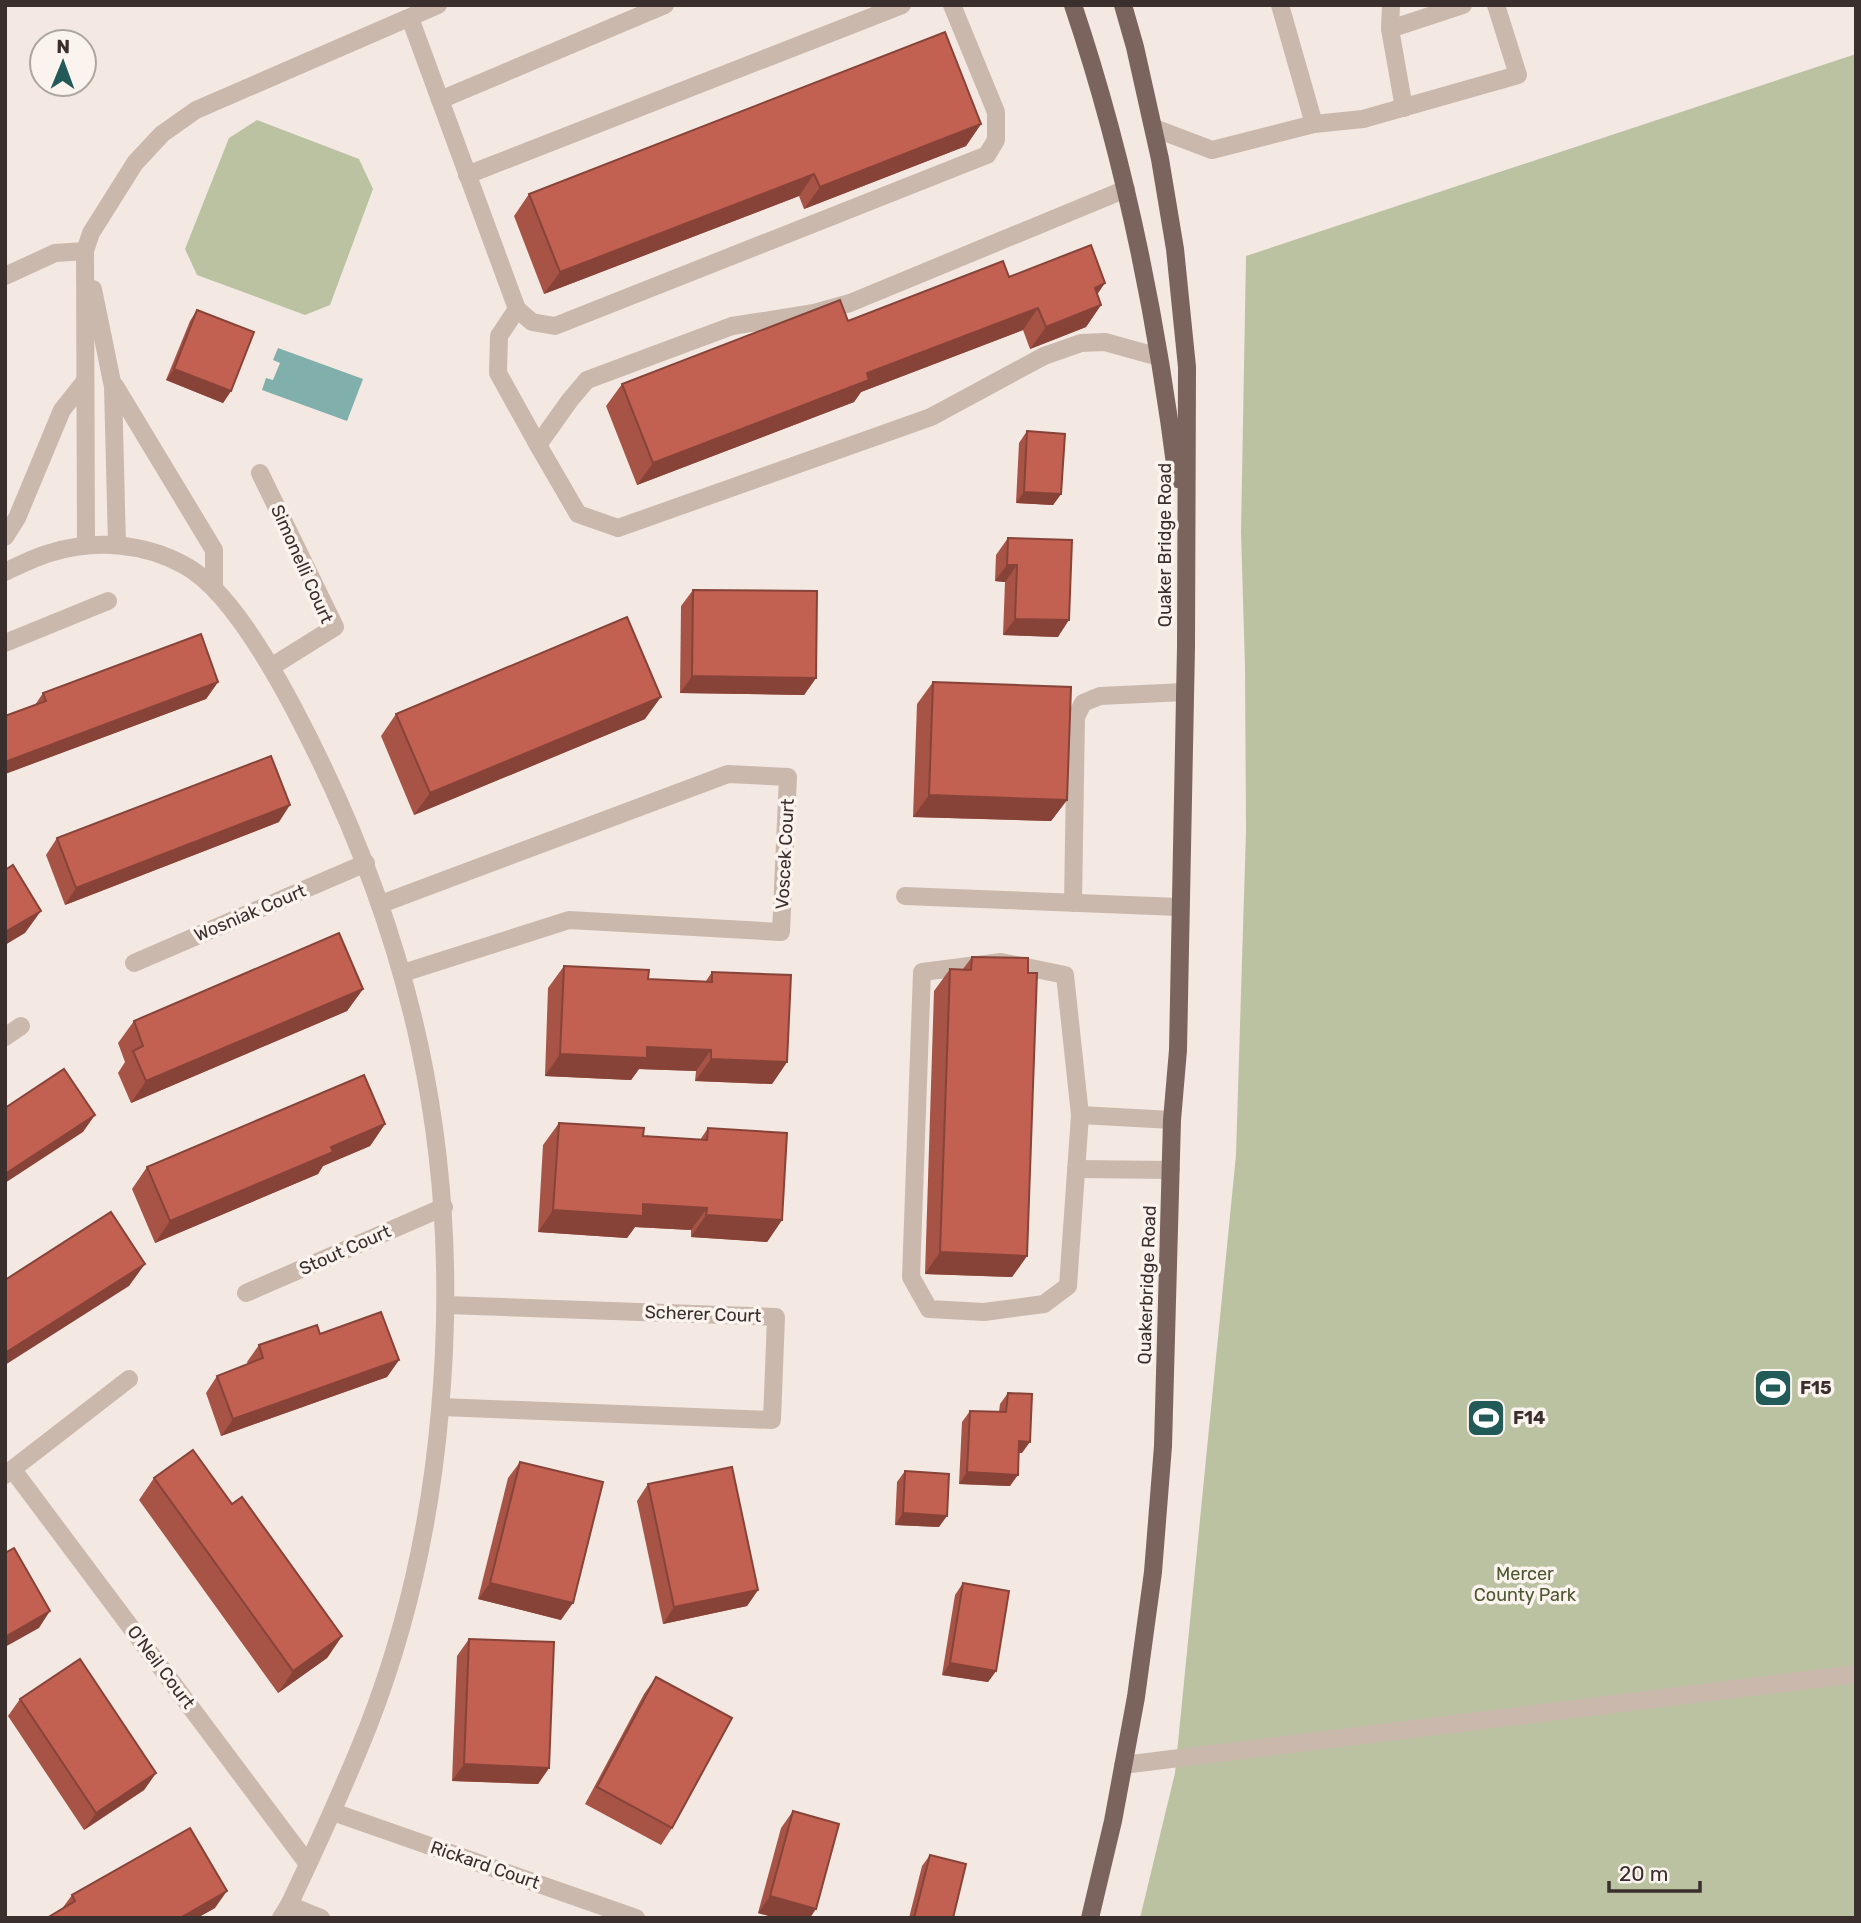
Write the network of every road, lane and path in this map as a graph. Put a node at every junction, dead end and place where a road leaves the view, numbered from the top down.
1 (439, 5) edge
2 (664, 5) edge
3 (901, 5) edge
4 (953, 5) edge
5 (1073, 5) edge
6 (1123, 5) edge
7 (1280, 5) edge
8 (1391, 5) edge
9 (1463, 5) edge
10 (1496, 5) edge
11 (410, 18) junction
12 (1390, 29) junction
13 (440, 100) junction
14 (1404, 108) junction
15 (1314, 124) junction
16 (1153, 128) junction
17 (467, 175) junction
18 (1125, 189) junction
19 (85, 251) junction
20 (5, 276) edge
21 (517, 309) junction
22 (1159, 357) junction
23 (85, 381) junction
24 (112, 382) junction
25 (538, 445) junction
26 (260, 473) dead end
27 (5, 537) edge
28 (86, 545) junction
29 (117, 545) junction
30 (5, 572) edge
31 (214, 586) junction
32 (108, 601) dead end
33 (5, 643) edge
34 (1186, 647) junction
35 (271, 667) junction
36 (1185, 692) junction
37 (366, 863) junction
38 (905, 896) dead end
39 (1073, 903) junction
40 (381, 904) junction
41 (1179, 907) junction
42 (134, 963) dead end
43 (403, 974) junction
44 (22, 1026) dead end
45 (5, 1037) edge
46 (1080, 1115) junction
47 (1172, 1119) junction
48 (1076, 1169) junction
49 (1171, 1170) junction
50 (443, 1207) junction
51 (246, 1293) dead end
52 (446, 1305) junction
53 (129, 1379) dead end
54 (441, 1407) junction
55 (9, 1473) edge
56 (1856, 1674) edge
57 (1123, 1765) junction
58 (333, 1812) junction
59 (308, 1864) junction
60 (285, 1911) edge
61 (321, 1918) edge
62 (636, 1918) edge
63 (1090, 1918) edge

1 - 11 street
2 - 13 street
3 - 17 street
4 - 21 street
5 - 18 main road, Quaker Bridge Road
6 - 16 main road, Quaker Bridge Road
7 - 15 street
8 - 12 street
9 - 12 street
10 - 14 street
11 - 13 street
11 - 19 street
12 - 14 street
13 - 17 street
14 - 15 street
15 - 16 street
16 - 34 main road, Quaker Bridge Road
17 - 21 street
18 - 22 main road, Quaker Bridge Road
18 - 25 street
19 - 20 street
19 - 23 street
19 - 24 street
21 - 25 street
22 - 25 street
22 - 34 main road, Quaker Bridge Road
23 - 27 street
23 - 28 street
24 - 29 street
24 - 31 street
26 - 35 street, Simonelli Court
28 - 29 street
28 - 30 street
29 - 31 street
31 - 35 street
32 - 33 street
34 - 36 main road, Quakerbridge Road
35 - 37 street
36 - 39 street
36 - 41 main road, Quakerbridge Road
37 - 40 street
37 - 42 street, Wosniak Court
38 - 39 street
39 - 41 street
40 - 43 street
40 - 43 street, Voscek Court
41 - 47 main road, Quakerbridge Road
43 - 50 street
44 - 45 street
46 - 47 street
46 - 48 street
46 - 48 street
47 - 49 main road, Quakerbridge Road
48 - 49 street
49 - 57 main road, Quakerbridge Road
50 - 51 street, Stout Court
50 - 52 street
52 - 54 street
52 - 54 street, Scherer Court
53 - 55 street, O'Neil Court
54 - 58 street
55 - 59 street, O'Neil Court
56 - 57 street
57 - 63 main road, Quakerbridge Road
58 - 59 street
58 - 62 street, Rickard Court
59 - 60 street
60 - 61 street

